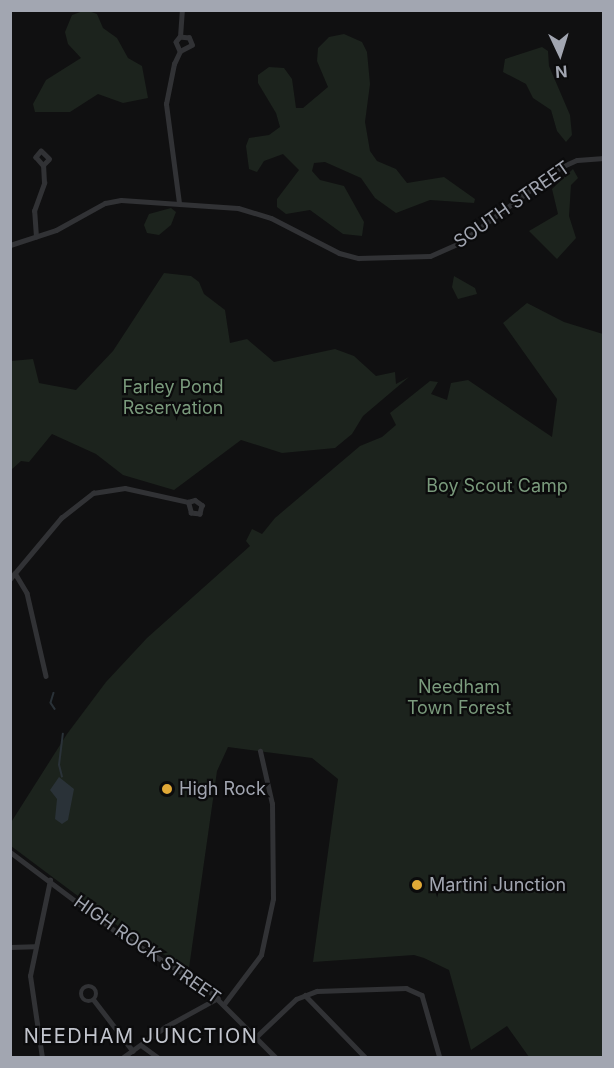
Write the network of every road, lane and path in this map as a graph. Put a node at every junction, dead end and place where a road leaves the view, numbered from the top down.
1 (182, 10) edge
2 (180, 38) junction
3 (180, 51) junction
4 (603, 158) edge
5 (43, 165) dead end
6 (179, 203) junction
7 (36, 237) junction
8 (10, 245) edge
9 (188, 502) dead end
10 (15, 573) junction
11 (10, 579) edge
12 (46, 676) dead end
13 (260, 751) dead end
14 (10, 852) edge
15 (50, 880) junction
16 (34, 946) junction
17 (10, 947) edge
18 (305, 995) junction
19 (218, 998) junction
20 (94, 1000) dead end
21 (224, 1004) junction
22 (255, 1037) junction
23 (141, 1045) junction
24 (133, 1051) junction
25 (42, 1058) edge
26 (123, 1058) edge
27 (159, 1058) edge
28 (276, 1058) edge
29 (366, 1058) edge
30 (440, 1058) edge

1 - 2 street
2 - 3 street
2 - 3 street
3 - 6 street
4 - 6 street, SOUTH STREET
5 - 7 street
6 - 7 street, SOUTH STREET
7 - 8 street, SOUTH STREET
9 - 10 street
10 - 11 street
10 - 12 street
13 - 21 street
14 - 15 street, HIGH ROCK STREET
15 - 16 street
15 - 19 street, HIGH ROCK STREET
16 - 17 street
16 - 25 street
18 - 22 street
18 - 29 street
18 - 30 street
19 - 21 street, HIGH ROCK STREET
19 - 23 street
20 - 24 street
21 - 22 street, HIGH ROCK STREET
22 - 28 street, HIGH ROCK STREET
23 - 24 street
23 - 27 street
24 - 26 street

